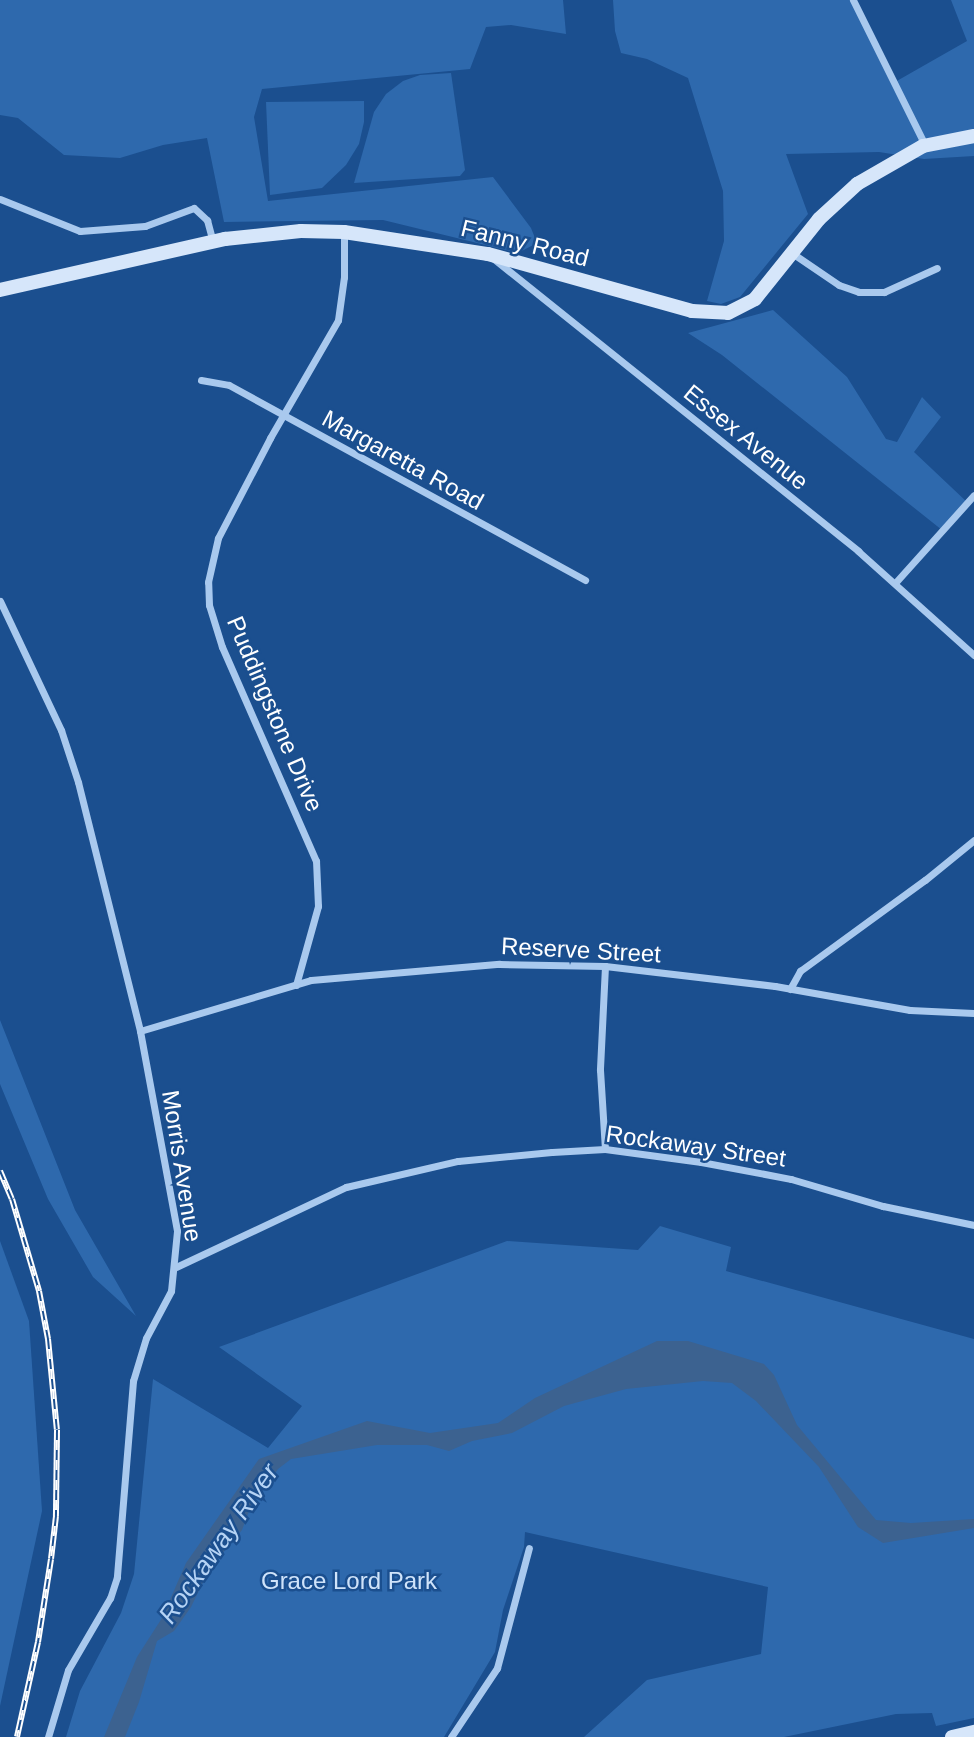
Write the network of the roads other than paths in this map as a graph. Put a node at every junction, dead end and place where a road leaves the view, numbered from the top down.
1 (853, 0) edge
2 (974, 136) edge
3 (925, 145) junction
4 (0, 199) edge
5 (344, 232) junction
6 (213, 242) junction
7 (792, 253) junction
8 (489, 255) junction
9 (937, 268) dead end
10 (0, 290) edge
11 (201, 380) dead end
12 (283, 415) junction
13 (974, 495) edge
14 (585, 580) dead end
15 (895, 583) junction
16 (0, 601) edge
17 (974, 655) edge
18 (974, 840) edge
19 (605, 966) junction
20 (296, 985) junction
21 (790, 989) junction
22 (974, 1013) edge
23 (140, 1031) junction
24 (605, 1149) junction
25 (974, 1225) edge
26 (176, 1267) junction
27 (529, 1548) dead end
28 (974, 1732) edge
29 (48, 1737) edge
30 (451, 1737) edge
31 (952, 1737) edge

1 - 3 street
2 - 3 main road, Fanny Road
3 - 7 main road, Fanny Road
4 - 6 street
5 - 6 main road, Fanny Road
5 - 8 main road, Fanny Road
5 - 12 street, Puddingstone Drive
6 - 10 main road, Fanny Road
7 - 8 main road, Fanny Road
7 - 9 street
8 - 15 street, Essex Avenue
11 - 12 street, Margaretta Road
12 - 14 street, Margaretta Road
12 - 20 street, Puddingstone Drive
13 - 15 street
15 - 17 street, Essex Avenue
16 - 23 street, Morris Avenue
18 - 21 street
19 - 20 street, Reserve Street
19 - 21 street, Reserve Street
19 - 24 street
20 - 23 street, Reserve Street
21 - 22 street, Reserve Street
23 - 26 street, Morris Avenue
24 - 25 street, Rockaway Street
24 - 26 street, Rockaway Street
26 - 29 street, Morris Avenue
27 - 30 street
28 - 31 main road

